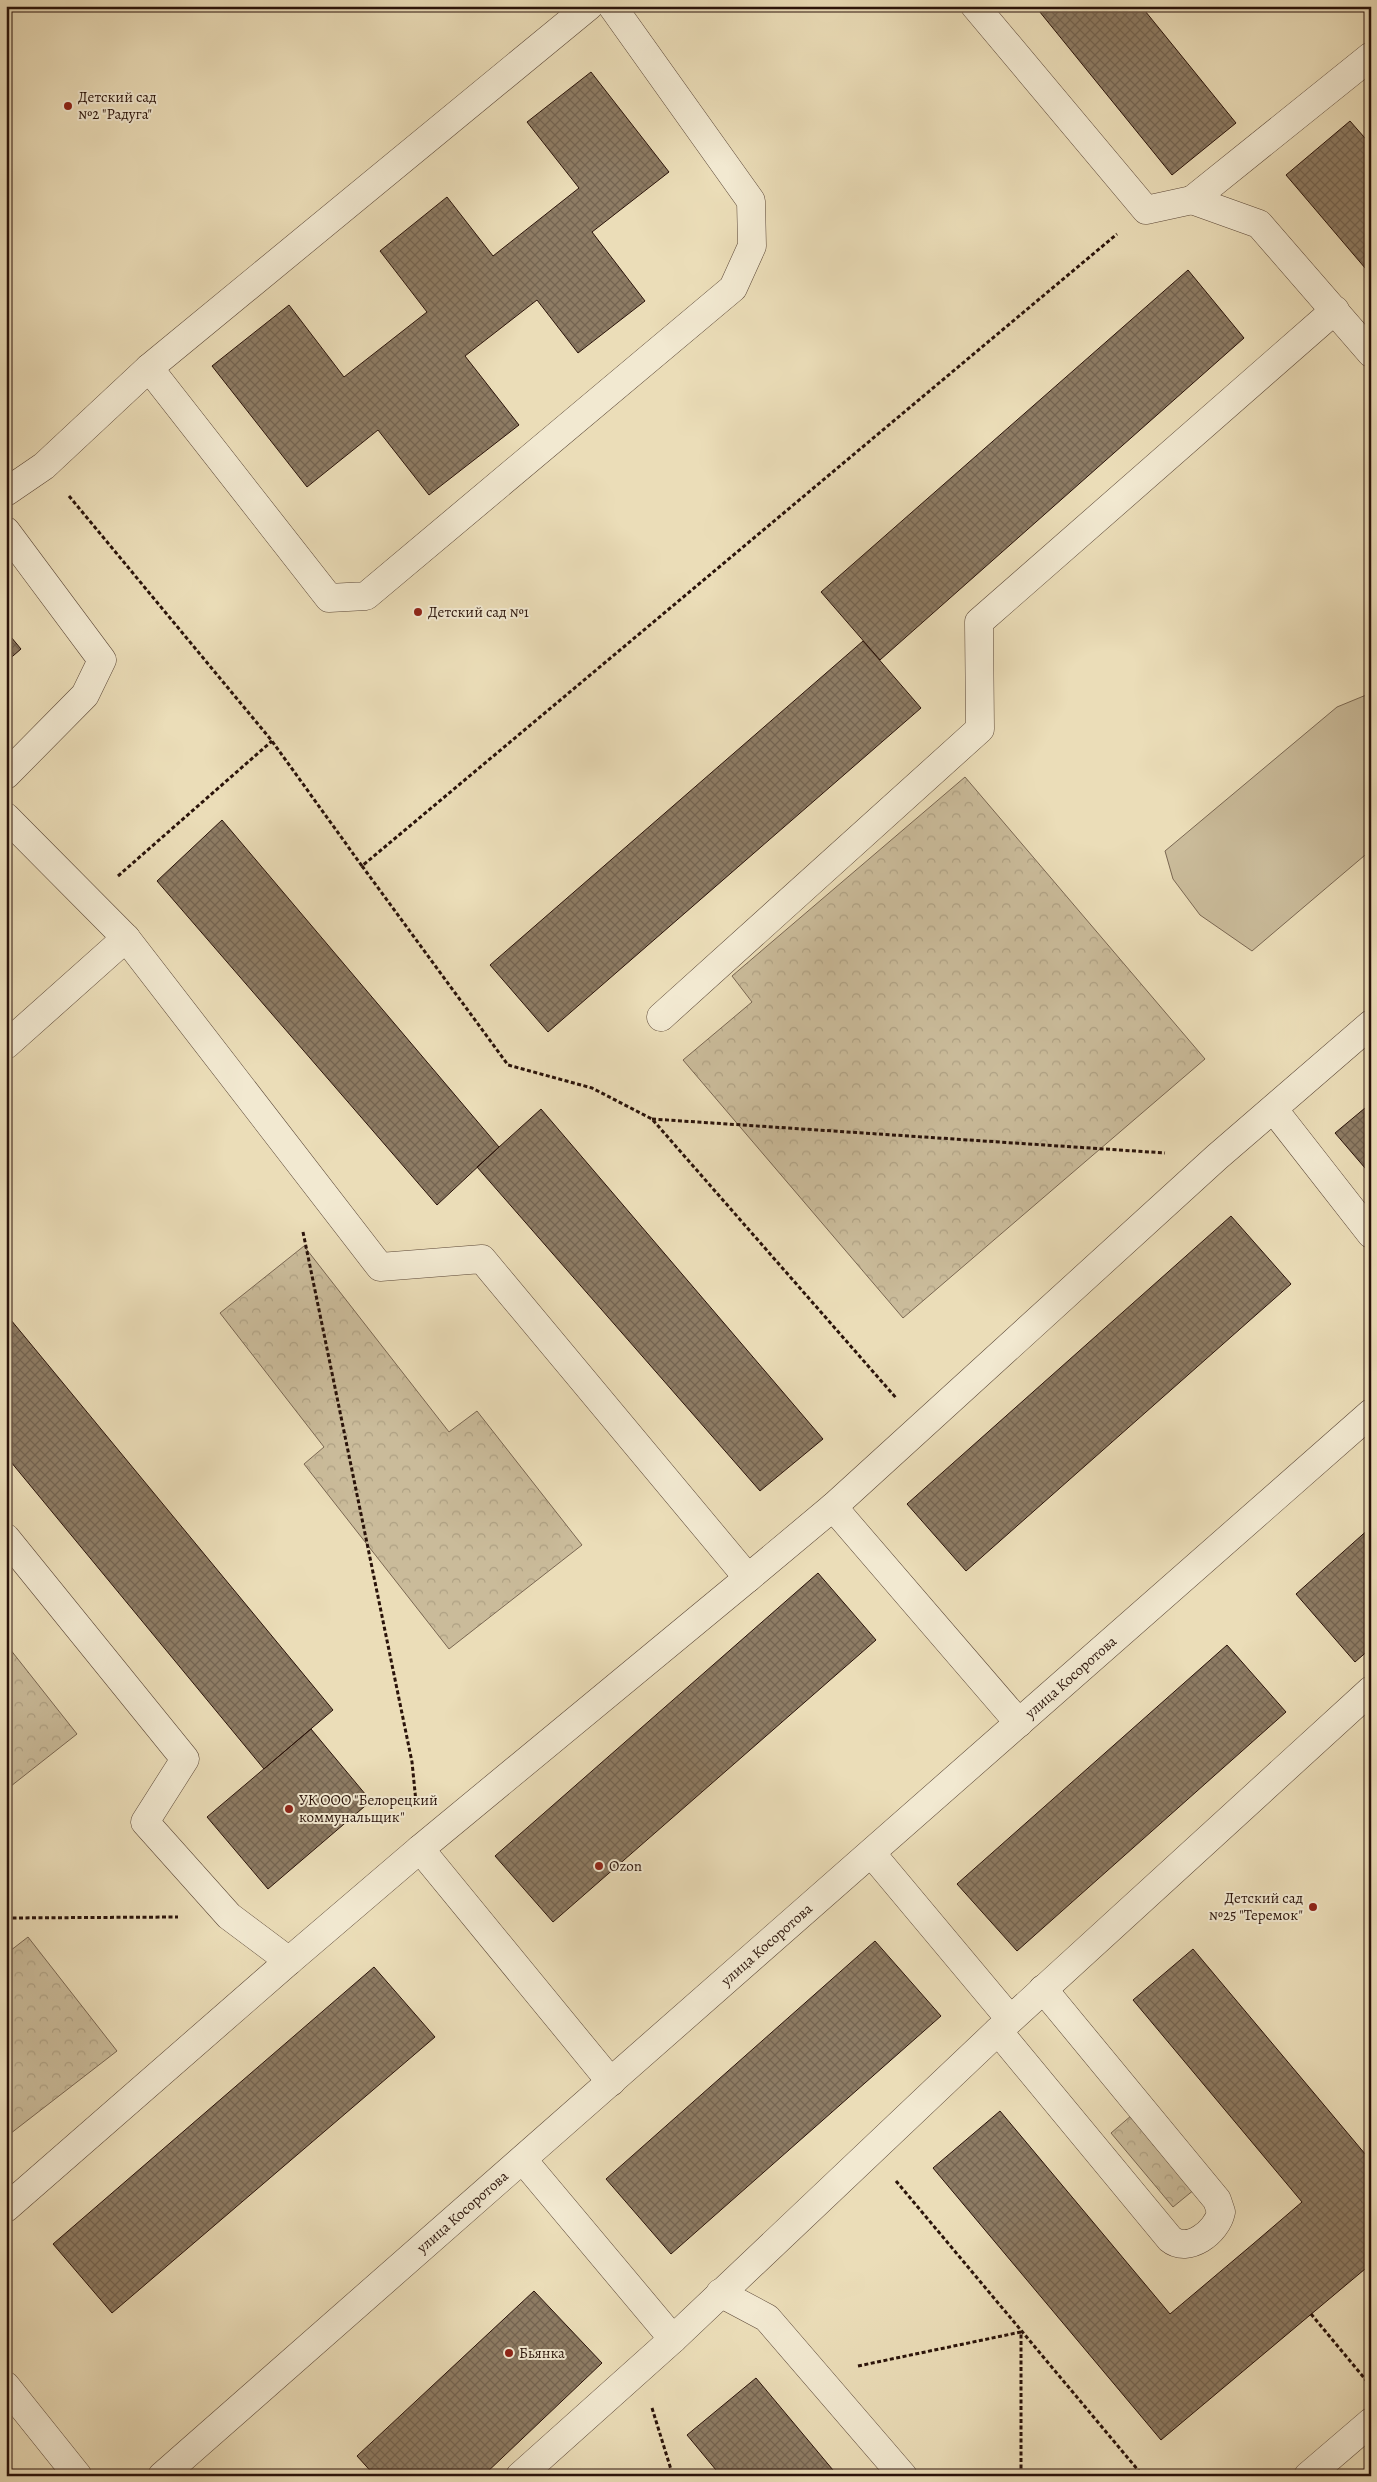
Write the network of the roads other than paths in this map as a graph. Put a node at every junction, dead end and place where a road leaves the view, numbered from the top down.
1 (590, 6) edge
2 (612, 6) edge
3 (975, 6) edge
4 (1371, 56) edge
5 (1192, 200) junction
6 (1335, 310) junction
7 (1371, 353) edge
8 (149, 368) junction
9 (6, 492) edge
10 (6, 531) edge
11 (6, 775) edge
12 (6, 817) edge
13 (126, 938) junction
14 (661, 1017) dead end
15 (1371, 1024) edge
16 (6, 1045) edge
17 (1274, 1110) junction
18 (1371, 1234) edge
19 (1371, 1414) edge
20 (833, 1507) junction
21 (6, 1538) edge
22 (748, 1578) junction
23 (1371, 1690) edge
24 (1019, 1723) junction
25 (420, 1850) junction
26 (872, 1854) junction
27 (289, 1961) junction
28 (1043, 1989) junction
29 (1004, 2025) junction
30 (611, 2082) junction
31 (522, 2160) junction
32 (6, 2208) edge
33 (720, 2293) junction
34 (674, 2339) junction
35 (6, 2386) edge
36 (1371, 2422) edge
37 (78, 2476) edge
38 (162, 2476) edge
39 (520, 2476) edge
40 (903, 2476) edge
41 (1308, 2476) edge

1 - 8 street
2 - 8 street
3 - 5 street
4 - 5 street
5 - 6 street
6 - 7 street
6 - 14 street
8 - 9 street
10 - 11 street
12 - 13 street
13 - 16 street
13 - 22 street
15 - 17 street
17 - 18 street
17 - 20 street
19 - 24 street, улица Косоротова
20 - 22 street
20 - 24 street
21 - 27 street
22 - 25 street
23 - 28 street
24 - 26 street, улица Косоротова
25 - 27 street
25 - 30 street
26 - 29 street
26 - 30 street, улица Косоротова
27 - 32 street
28 - 29 street
28 - 29 street
29 - 33 street
30 - 31 street, улица Косоротова
31 - 34 street
31 - 38 street, улица Косоротова
33 - 34 street
33 - 40 street
34 - 39 street
35 - 37 street
36 - 41 street

